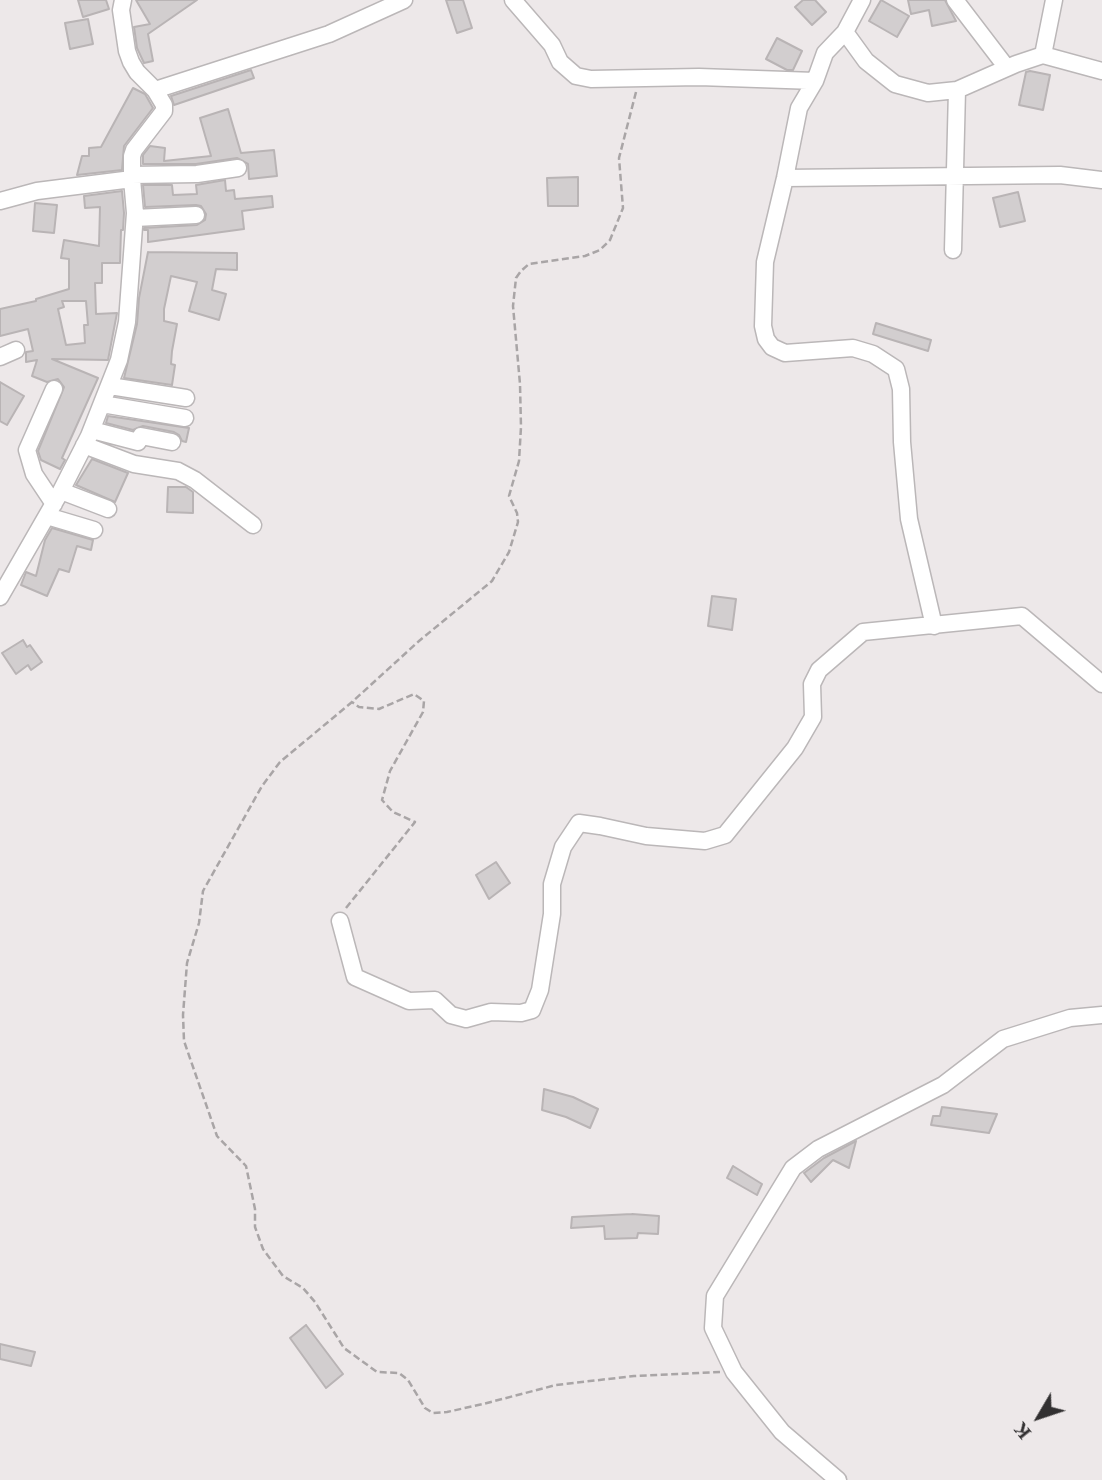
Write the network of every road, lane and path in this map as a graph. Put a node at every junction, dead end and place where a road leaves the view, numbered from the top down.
1 (122, 0) edge
2 (404, 0) edge
3 (513, 0) edge
4 (862, 0) edge
5 (955, 0) edge
6 (1054, 0) edge
7 (845, 32) junction
8 (1043, 55) junction
9 (1007, 68) junction
10 (1102, 71) edge
11 (640, 79) junction
12 (815, 80) junction
13 (155, 90) junction
14 (957, 90) junction
15 (238, 169) dead end
16 (954, 174) junction
17 (132, 177) junction
18 (785, 178) junction
19 (1102, 180) edge
20 (0, 201) edge
21 (196, 215) dead end
22 (135, 218) junction
23 (953, 250) dead end
24 (16, 350) dead end
25 (0, 357) edge
26 (110, 386) junction
27 (54, 389) dead end
28 (186, 398) dead end
29 (102, 404) junction
30 (186, 418) dead end
31 (92, 430) junction
32 (172, 442) dead end
33 (84, 445) junction
34 (54, 504) junction
35 (108, 509) dead end
36 (254, 525) dead end
37 (94, 530) dead end
38 (0, 597) edge
39 (934, 626) junction
40 (1102, 684) edge
41 (352, 702) junction
42 (340, 921) joint
43 (1102, 1014) edge
44 (734, 1371) junction
45 (838, 1480) edge

1 - 13 street
2 - 13 street
3 - 11 street
4 - 7 street
5 - 9 street
6 - 8 street
7 - 12 street
7 - 14 street
8 - 9 street
8 - 10 street
9 - 14 street
11 - 12 street
11 - 41 path
12 - 18 street
13 - 17 street
14 - 16 street
15 - 17 street
16 - 18 street
16 - 19 street
16 - 23 street
17 - 20 street
17 - 22 street
18 - 39 street
21 - 22 street
22 - 26 street
24 - 25 street
26 - 28 street
26 - 29 street
27 - 34 street
29 - 30 street
29 - 31 street
31 - 32 street
31 - 33 street
33 - 34 street
33 - 36 street
34 - 35 street
34 - 37 street
34 - 38 street
39 - 40 street
39 - 42 street
41 - 42 path
41 - 44 path
43 - 44 street
44 - 45 street

